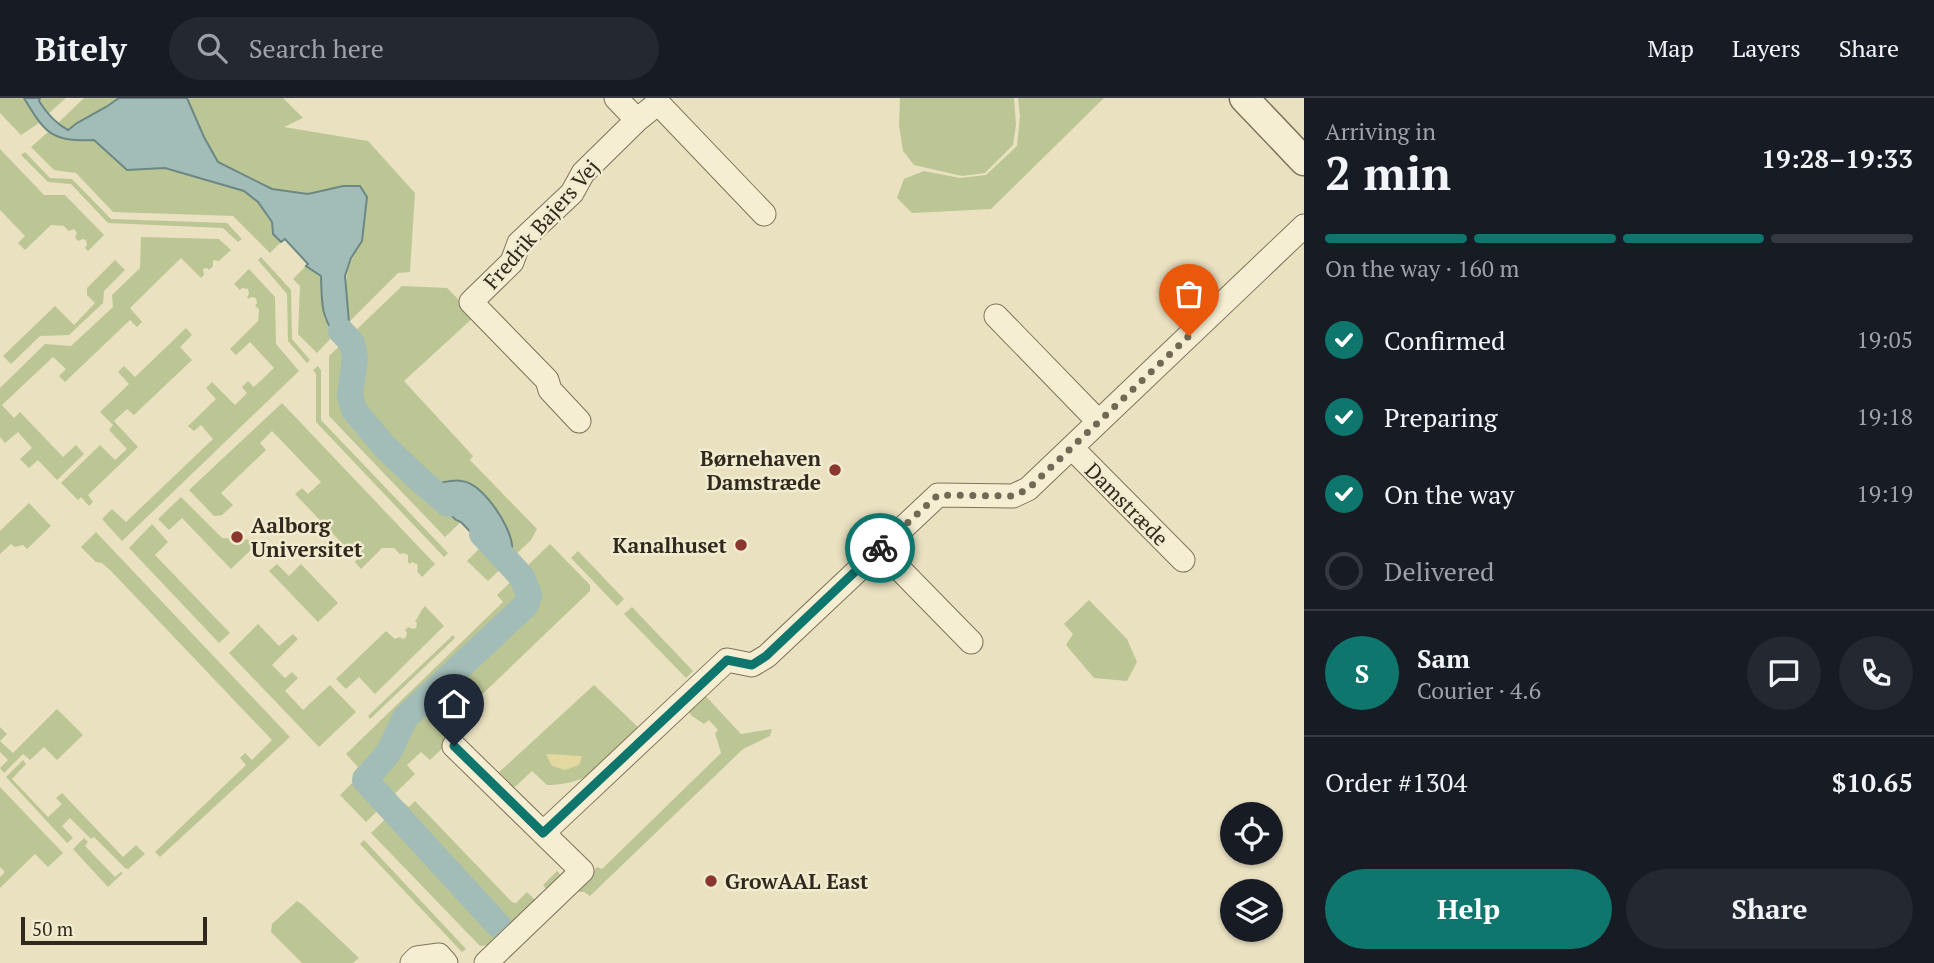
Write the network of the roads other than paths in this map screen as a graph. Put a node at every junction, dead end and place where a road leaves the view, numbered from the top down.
1 (616, 98) edge
2 (1244, 98) edge
3 (660, 100) edge
4 (638, 120) junction
5 (1304, 161) edge
6 (764, 214) dead end
7 (1304, 226) edge
8 (996, 316) dead end
9 (579, 421) dead end
10 (1098, 421) junction
11 (1072, 448) junction
12 (879, 548) junction
13 (1183, 560) dead end
14 (971, 642) dead end
15 (454, 746) dead end
16 (543, 833) junction
17 (412, 963) edge
18 (446, 963) edge
19 (486, 963) edge

1 - 4 street
2 - 5 street
3 - 4 street, Fredrik Bajers Vej
3 - 6 street, Fredrik Bajers Vej
4 - 9 street, Fredrik Bajers Vej
7 - 10 street, Damstræde
8 - 10 street
10 - 11 street, Damstræde
11 - 12 street, Damstræde
11 - 13 street, Damstræde
12 - 14 street
12 - 16 street, Damstræde
15 - 16 street
16 - 19 street
17 - 18 street

